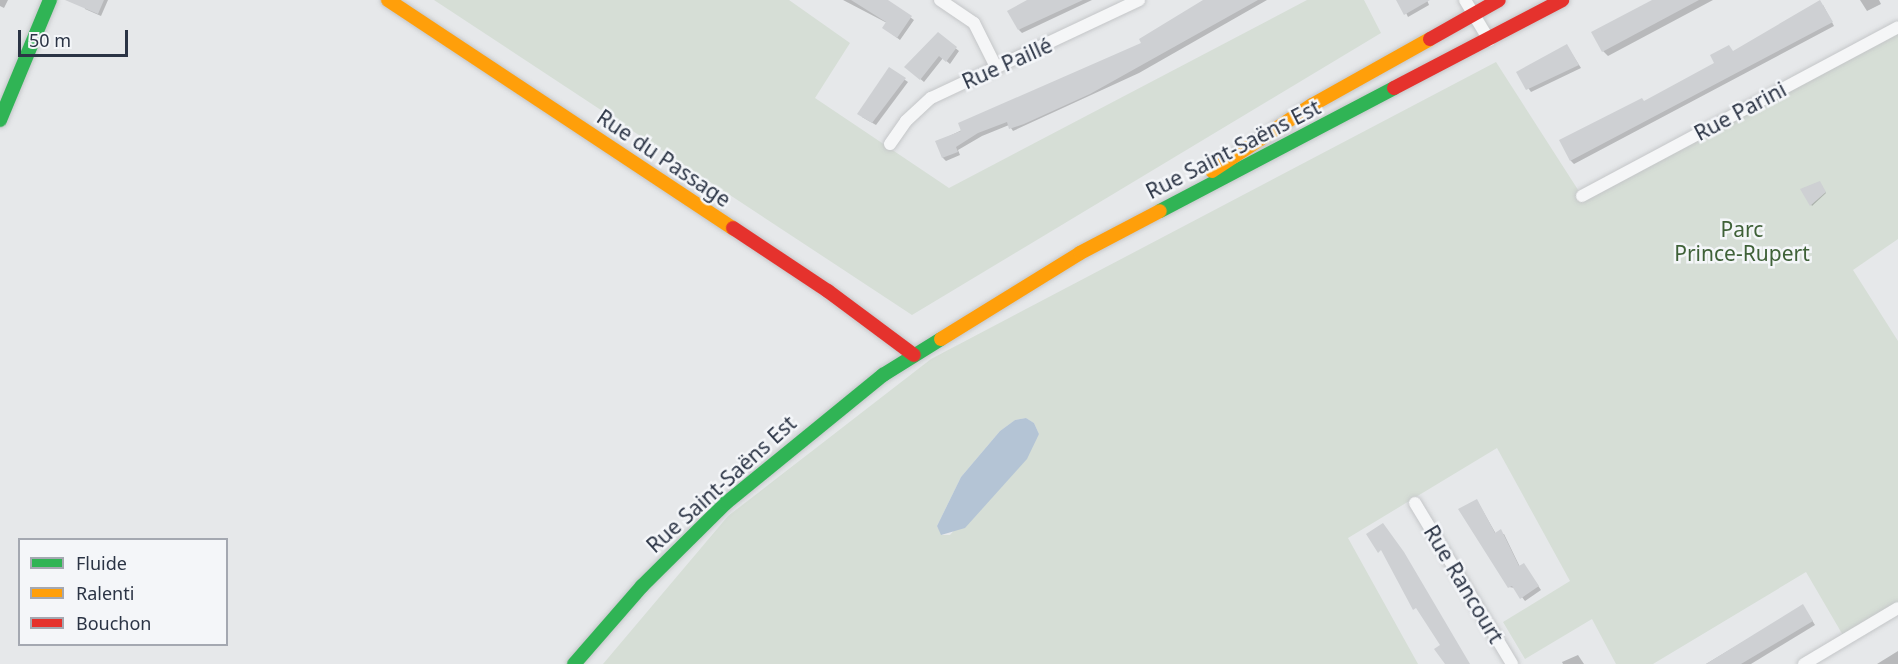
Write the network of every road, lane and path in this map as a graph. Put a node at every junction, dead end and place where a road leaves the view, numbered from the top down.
1 (50, 0) edge
2 (388, 0) edge
3 (940, 0) edge
4 (1139, 0) edge
5 (1465, 0) edge
6 (1499, 0) edge
7 (1563, 0) edge
8 (1473, 14) junction
9 (1898, 27) edge
10 (1489, 40) junction
11 (996, 67) junction
12 (0, 120) edge
13 (890, 144) dead end
14 (1582, 196) dead end
15 (1138, 221) junction
16 (914, 355) junction
17 (1415, 503) dead end
18 (1898, 608) edge
19 (574, 664) edge
20 (1512, 664) edge
21 (1804, 664) edge

1 - 12 main road
2 - 16 main road, Rue du Passage
3 - 11 street
4 - 11 street, Rue Paillé
5 - 8 street
6 - 8 main road, Rue Saint-Saëns Est
7 - 10 main road, Rue Saint-Saëns Est
8 - 10 street
8 - 15 main road, Rue Saint-Saëns Est
9 - 14 street, Rue Parini
10 - 15 main road, Rue Saint-Saëns Est
11 - 13 street, Rue Paillé
15 - 16 main road, Rue Saint-Saëns Est
16 - 19 main road, Rue Saint-Saëns Est
17 - 20 street, Rue Rancourt
18 - 21 street

